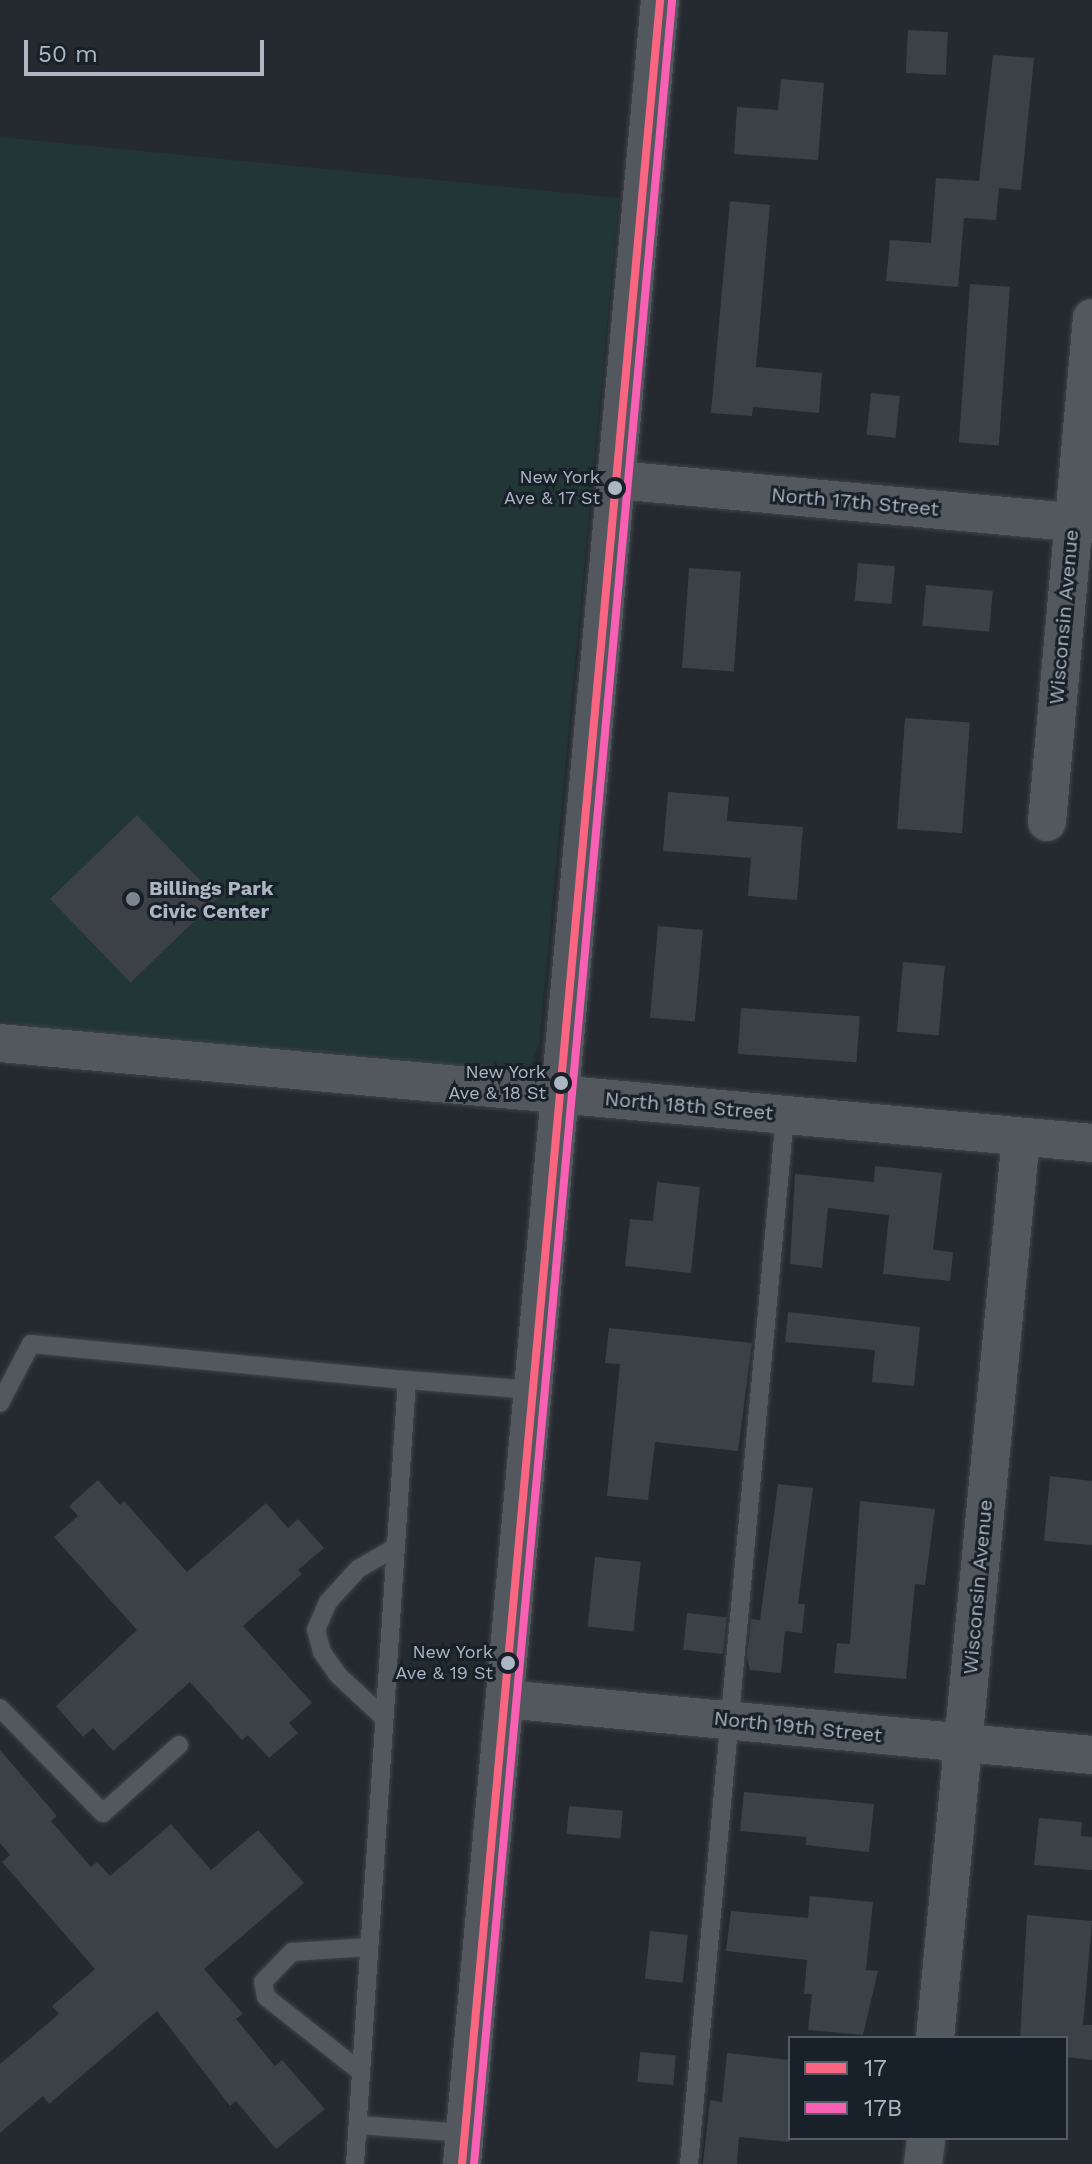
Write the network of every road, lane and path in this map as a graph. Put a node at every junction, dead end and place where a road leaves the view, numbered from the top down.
1 (660, 0) edge
2 (1092, 318) edge
3 (617, 480) junction
4 (1082, 523) edge
5 (1047, 822) dead end
6 (0, 1043) edge
7 (560, 1095) junction
8 (785, 1115) junction
9 (1021, 1137) junction
10 (1092, 1143) edge
11 (407, 1380) junction
12 (534, 1390) junction
13 (0, 1403) edge
14 (396, 1547) junction
15 (505, 1699) junction
16 (0, 1708) edge
17 (384, 1718) junction
18 (733, 1720) junction
19 (963, 1744) junction
20 (179, 1745) dead end
21 (1092, 1755) edge
22 (369, 1947) junction
23 (935, 2036) edge
24 (361, 2072) junction
25 (358, 2125) junction
26 (926, 2140) edge
27 (463, 2149) edge
28 (355, 2164) edge
29 (689, 2164) edge
30 (923, 2164) edge

1 - 3 street
2 - 4 street, Wisconsin Avenue
3 - 4 street, North 17th Street
3 - 7 street
4 - 5 street, Wisconsin Avenue
6 - 7 street, North 18th Street
7 - 8 street, North 18th Street
7 - 12 street
8 - 9 street, North 18th Street
8 - 18 lane
9 - 10 street, North 18th Street
9 - 19 street, Wisconsin Avenue
11 - 12 lane
11 - 13 lane
11 - 14 lane
12 - 15 street
14 - 17 lane
14 - 17 lane
15 - 18 street, North 19th Street
15 - 27 street
16 - 20 lane
17 - 22 lane
18 - 19 street, North 19th Street
18 - 29 lane
19 - 21 street, North 19th Street
19 - 23 street, Wisconsin Avenue
22 - 24 lane
22 - 24 lane
24 - 25 lane
25 - 27 lane
25 - 28 lane
26 - 30 street

